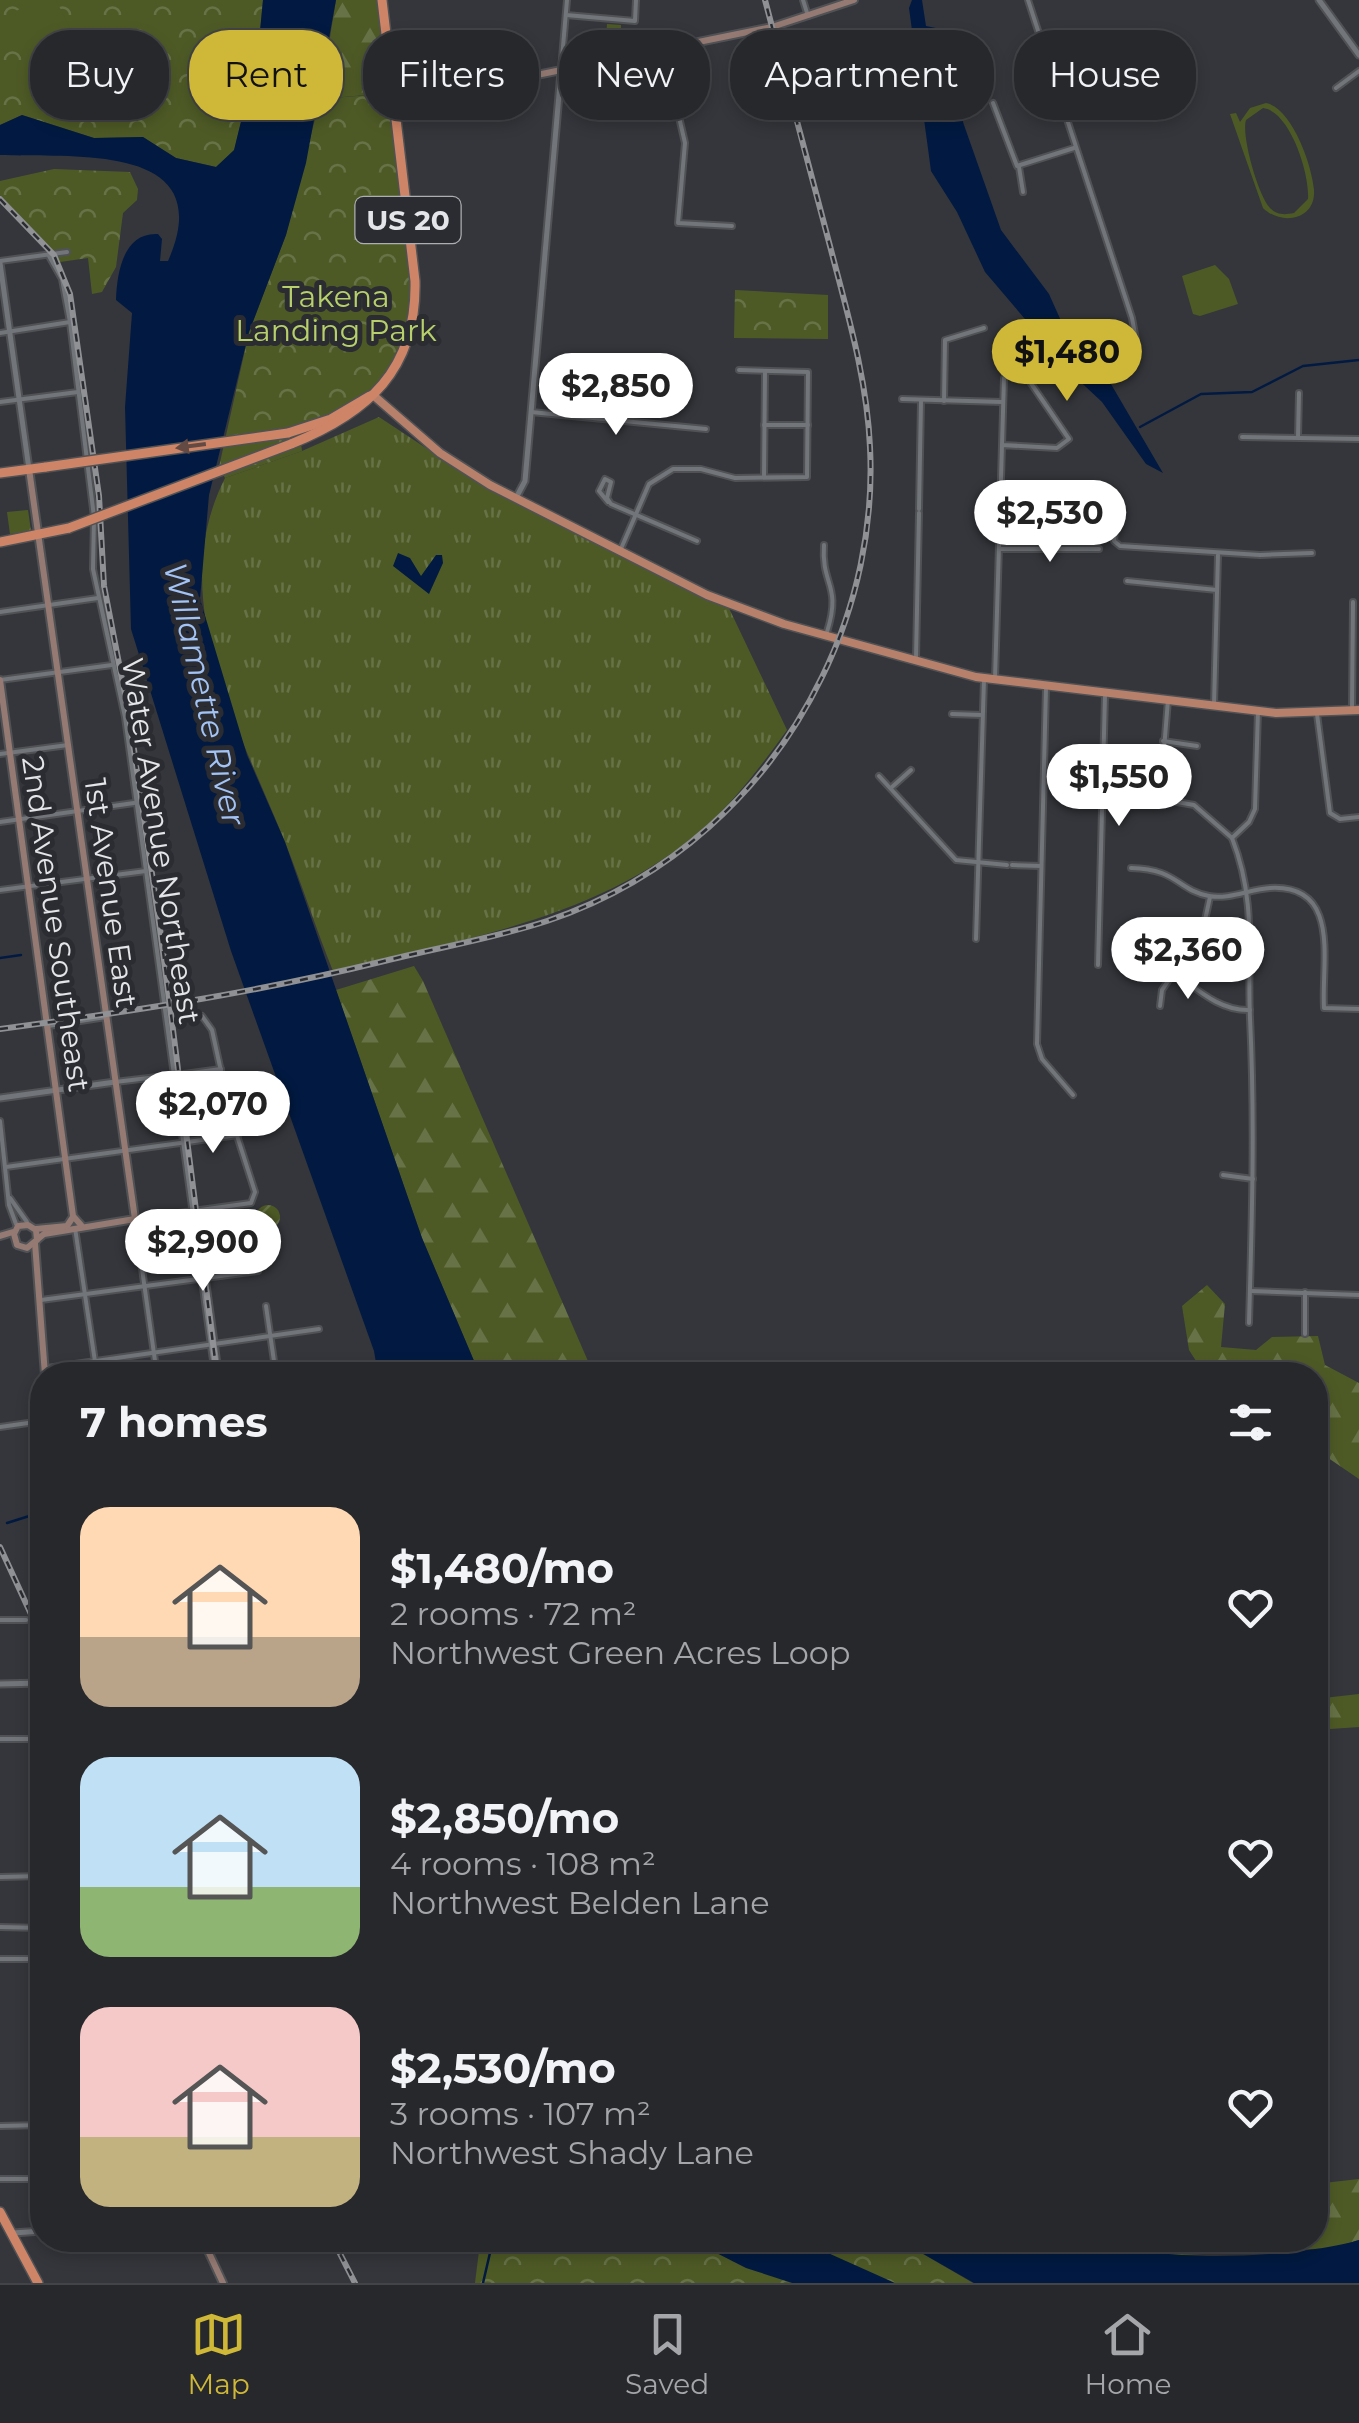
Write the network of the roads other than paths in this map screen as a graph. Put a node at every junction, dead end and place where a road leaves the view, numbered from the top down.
1 (382, 0) edge
2 (567, 0) edge
3 (636, 0) edge
4 (803, 0) edge
5 (854, 0) edge
6 (1028, 0) edge
7 (1318, 0) edge
8 (566, 14) junction
9 (808, 16) junction
10 (635, 19) junction
11 (644, 19) dead end
12 (386, 30) edge
13 (565, 30) edge
14 (710, 38) edge
15 (1358, 51) edge
16 (1359, 71) edge
17 (1336, 88) dead end
18 (559, 95) edge
19 (994, 106) edge
20 (396, 120) edge
21 (680, 120) edge
22 (1074, 148) junction
23 (1019, 167) junction
24 (1023, 192) dead end
25 (732, 226) dead end
26 (66, 252) dead end
27 (49, 256) junction
28 (0, 262) edge
29 (70, 322) junction
30 (984, 328) dead end
31 (10, 331) junction
32 (0, 333) edge
33 (1130, 345) dead end
34 (738, 370) dead end
35 (765, 371) junction
36 (78, 392) junction
37 (1299, 393) dead end
38 (373, 395) junction
39 (20, 399) junction
40 (902, 399) dead end
41 (921, 400) junction
42 (0, 402) edge
43 (944, 402) junction
44 (1002, 402) junction
45 (531, 412) junction
46 (764, 425) junction
47 (808, 425) junction
48 (706, 429) dead end
49 (1242, 437) dead end
50 (1298, 437) junction
51 (1359, 439) edge
52 (1002, 445) junction
53 (29, 469) junction
54 (0, 473) edge
55 (764, 478) junction
56 (516, 498) junction
57 (1000, 499) junction
58 (608, 502) dead end
59 (1066, 506) dead end
60 (636, 514) junction
61 (94, 528) junction
62 (85, 530) dead end
63 (1115, 530) dead end
64 (38, 536) junction
65 (0, 542) edge
66 (697, 542) dead end
67 (824, 545) dead end
68 (999, 549) junction
69 (1099, 549) dead end
70 (620, 551) junction
71 (1312, 553) dead end
72 (1218, 554) junction
73 (1127, 581) dead end
74 (1218, 590) junction
75 (98, 598) junction
76 (1353, 602) dead end
77 (48, 605) junction
78 (0, 612) edge
79 (825, 636) junction
80 (914, 663) junction
81 (112, 665) junction
82 (57, 672) junction
83 (984, 678) junction
84 (995, 679) junction
85 (0, 680) edge
86 (1046, 685) junction
87 (1105, 692) junction
88 (1168, 700) junction
89 (1214, 705) junction
90 (1356, 710) edge
91 (1258, 711) junction
92 (952, 714) dead end
93 (1317, 714) junction
94 (982, 715) junction
95 (1162, 741) junction
96 (68, 745) junction
97 (1197, 746) dead end
98 (10, 753) junction
99 (0, 754) edge
100 (910, 770) dead end
101 (879, 776) dead end
102 (890, 789) junction
103 (134, 803) junction
104 (76, 812) junction
105 (1359, 816) edge
106 (18, 819) junction
107 (0, 822) edge
108 (1232, 838) junction
109 (978, 864) junction
110 (1041, 866) junction
111 (1132, 868) dead end
112 (146, 871) junction
113 (86, 878) junction
114 (28, 886) junction
115 (0, 890) edge
116 (1246, 891) junction
117 (1210, 896) junction
118 (1205, 920) dead end
119 (976, 939) dead end
120 (1131, 952) dead end
121 (1098, 965) dead end
122 (1175, 971) junction
123 (1160, 1006) dead end
124 (1359, 1009) edge
125 (1250, 1010) junction
126 (202, 1016) dead end
127 (106, 1017) junction
128 (48, 1026) junction
129 (222, 1068) junction
130 (184, 1074) dead end
131 (174, 1075) junction
132 (115, 1082) junction
133 (56, 1090) junction
134 (1073, 1095) dead end
135 (0, 1098) edge
136 (0, 1120) edge
137 (238, 1135) junction
138 (184, 1143) junction
139 (125, 1150) junction
140 (66, 1159) junction
141 (6, 1167) junction
142 (1223, 1175) dead end
143 (1252, 1179) junction
144 (8, 1194) junction
145 (194, 1210) junction
146 (73, 1216) junction
147 (135, 1219) junction
148 (86, 1226) junction
149 (32, 1227) junction
150 (75, 1228) junction
151 (15, 1230) junction
152 (0, 1238) edge
153 (36, 1241) junction
154 (15, 1243) junction
155 (24, 1248) junction
156 (38, 1266) junction
157 (258, 1271) dead end
158 (205, 1277) junction
159 (144, 1285) junction
160 (1250, 1291) junction
161 (1306, 1292) junction
162 (85, 1294) junction
163 (1359, 1295) edge
164 (41, 1300) junction
165 (266, 1306) dead end
166 (1249, 1323) dead end
167 (319, 1330) dead end
168 (1304, 1334) dead end
169 (270, 1336) junction
170 (213, 1345) junction
171 (154, 1353) junction
172 (44, 1362) edge
173 (95, 1362) joint
174 (155, 1362) edge
175 (215, 1362) edge
176 (274, 1362) edge
177 (30, 1422) edge
178 (0, 1427) edge
179 (0, 1620) edge
180 (26, 1620) dead end
181 (30, 1683) edge
182 (0, 1684) edge
183 (0, 1739) edge
184 (30, 1739) edge
185 (30, 1876) edge
186 (0, 1877) edge
187 (0, 1927) edge
188 (30, 1928) edge
189 (0, 1959) edge
190 (30, 1959) edge
191 (30, 2125) edge
192 (0, 2126) edge
193 (0, 2179) edge
194 (30, 2179) edge
195 (0, 2212) edge
196 (30, 2232) edge
197 (5, 2233) edge
198 (209, 2252) edge
199 (38, 2283) edge
200 (223, 2283) edge

1 - 12 highway, US 20
2 - 8 street
3 - 10 street
4 - 9 street
5 - 9 main road
6 - 22 street
7 - 15 street
8 - 10 street
8 - 13 street
9 - 14 main road
10 - 11 street
16 - 17 street
18 - 45 street
19 - 23 street
20 - 38 highway, US 20
21 - 25 street
22 - 23 street
22 - 33 street
23 - 24 street
26 - 27 street
27 - 28 street
27 - 29 street, Water Avenue Northeast
28 - 31 street
29 - 31 street
29 - 36 street, Water Avenue Northeast
30 - 43 street
31 - 32 street
31 - 39 street
34 - 35 street
35 - 46 street
35 - 47 street
36 - 39 street
36 - 61 street, Water Avenue Northeast
37 - 50 street
38 -> 53 highway, US 20, bridge
38 - 56 main road
38 - 64 highway, US 20, bridge
39 - 42 street
39 - 53 street
40 - 41 street
41 - 43 street
41 - 80 street
43 - 44 street
44 - 52 street
44 - 52 street
45 - 48 street
45 - 56 street
46 - 47 street
46 - 55 street
47 - 55 street
49 - 50 street
50 - 51 street
52 - 57 street
53 - 54 highway, US 20
53 - 64 main road, 1st Avenue East
55 - 60 street
56 - 70 main road
57 - 59 street
57 - 68 street
58 - 60 street
60 - 66 street
60 - 70 street
61 - 62 street
61 - 75 street, Water Avenue Northeast
63 - 72 street
64 - 65 highway, US 20
64 - 77 main road, 1st Avenue East
67 - 79 street
68 - 69 street
68 - 84 street
70 - 79 main road
71 - 72 street
72 - 74 street
73 - 74 street
74 - 89 street
75 - 77 street
75 - 81 street, Water Avenue Northeast
76 - 90 street
77 - 78 street
77 - 82 main road, 1st Avenue East
79 - 80 main road
80 - 83 main road
81 - 82 street
81 - 103 street, Water Avenue Northeast
82 - 85 street
82 - 96 main road, 1st Avenue East
83 - 84 main road
83 - 94 street
84 - 86 main road
85 - 98 main road, 2nd Avenue Southeast
86 - 87 main road
86 - 110 street
87 - 88 main road
87 - 121 street
88 - 89 main road
88 - 95 street
89 - 91 main road
90 - 93 main road
91 - 93 main road
91 - 108 street
92 - 94 street
93 - 105 street
94 - 109 street
95 - 97 street
95 - 108 street
96 - 98 street
96 - 104 main road, 1st Avenue East
98 - 99 street
98 - 106 main road, 2nd Avenue Southeast
100 - 102 street
101 - 102 street
102 - 109 street
103 - 104 street
103 - 112 street, Water Avenue Northeast
104 - 106 street
104 - 113 main road, 1st Avenue East
106 - 107 street
106 - 114 main road, 2nd Avenue Southeast
108 - 116 street
109 - 110 street
109 - 119 street
110 - 134 street
111 - 117 street
112 - 113 street
112 - 131 street, Water Avenue Northeast
113 - 114 street
113 - 127 main road, 1st Avenue East
114 - 115 street
114 - 128 main road, 2nd Avenue Southeast
116 - 117 street
116 - 124 street
116 - 125 street
117 - 118 street
120 - 122 street
122 - 123 street
122 - 125 street
125 - 143 street
126 - 129 street
127 - 128 street
127 - 132 main road, 1st Avenue East
128 - 133 main road, 2nd Avenue Southeast
129 - 130 street
129 - 137 street
131 - 132 street
131 - 138 street, Water Avenue Northeast
132 - 133 street
132 - 139 main road, 1st Avenue East
133 - 135 street
133 - 140 main road, 2nd Avenue Southeast
136 - 141 street
137 - 138 street
137 - 145 street
138 - 139 street
138 - 145 street, Water Avenue Northeast
139 - 140 street
139 - 147 main road, 1st Avenue East
140 - 141 street
140 - 146 main road, 2nd Avenue Southeast
141 - 144 street
142 - 143 street
143 - 160 street
144 - 149 street
144 - 151 street
145 - 147 street
145 - 158 street, Water Avenue Northeast
146 - 148 main road
146 - 149 main road
147 - 148 main road
147 - 159 street, 1st Avenue East
148 - 150 main road
149 - 151 main road
149 - 153 main road
150 - 153 main road
150 - 162 street
151 - 152 main road
151 - 154 main road
152 - 154 main road
153 - 155 main road
153 - 156 main road
154 - 155 main road
155 - 156 main road
156 - 164 main road
157 - 158 street
158 - 159 street
158 - 170 street, Water Avenue Northeast
159 - 162 street
159 - 171 street, 1st Avenue East
160 - 161 street
160 - 166 street
161 - 163 street
161 - 168 street
162 - 164 street
162 - 173 street
164 - 172 main road
165 - 169 street
167 - 169 street
169 - 170 street
169 - 176 street
170 - 171 street
170 - 175 street, Water Avenue Northeast
171 - 173 street
171 - 174 street, 1st Avenue East
177 - 178 street
179 - 180 street
181 - 182 street
183 - 184 street
185 - 186 street
187 - 188 street
189 - 190 street
191 - 192 street
193 - 194 street
195 - 197 highway
196 - 197 street
197 - 199 highway
198 - 200 main road

